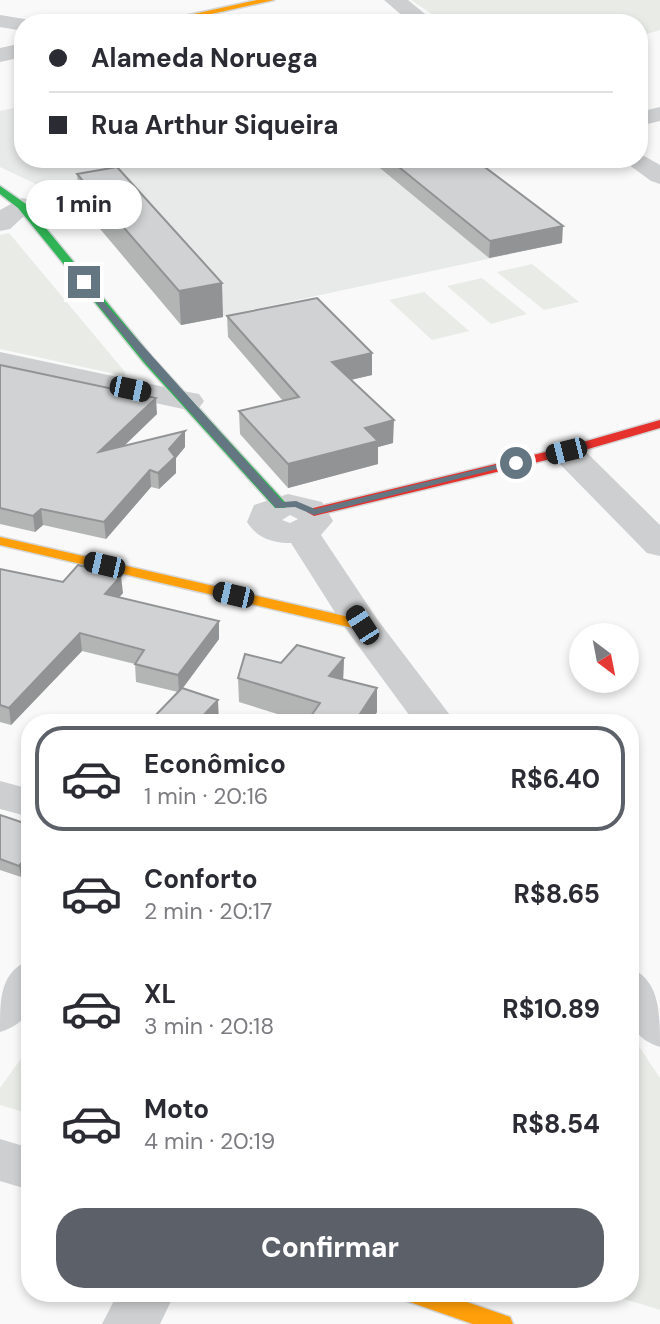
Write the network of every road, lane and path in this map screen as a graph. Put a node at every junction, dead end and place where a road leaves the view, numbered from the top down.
1 (270, 0) edge
2 (394, 0) edge
3 (201, 14) edge
4 (413, 14) edge
5 (0, 189) edge
6 (22, 206) junction
7 (0, 223) edge
8 (0, 361) edge
9 (188, 401) junction
10 (660, 424) edge
11 (566, 451) junction
12 (298, 516) junction
13 (0, 541) edge
14 (660, 545) edge
15 (362, 625) junction
16 (429, 714) edge
17 (0, 794) edge
18 (21, 800) edge
19 (21, 988) edge
20 (639, 998) edge
21 (0, 1014) edge
22 (660, 1029) edge
23 (0, 1160) edge
24 (21, 1166) edge
25 (143, 1302) edge
26 (438, 1302) edge
27 (130, 1324) edge
28 (502, 1324) edge

1 - 3 street
2 - 4 street
5 - 6 street
6 - 7 street
6 - 9 street
8 - 9 street
9 - 12 street
10 - 11 street
11 - 12 street
11 - 14 street
12 - 15 street
13 - 15 street
15 - 16 street
17 - 18 street
19 - 21 street
20 - 22 street
23 - 24 street
25 - 27 street
26 - 28 street

